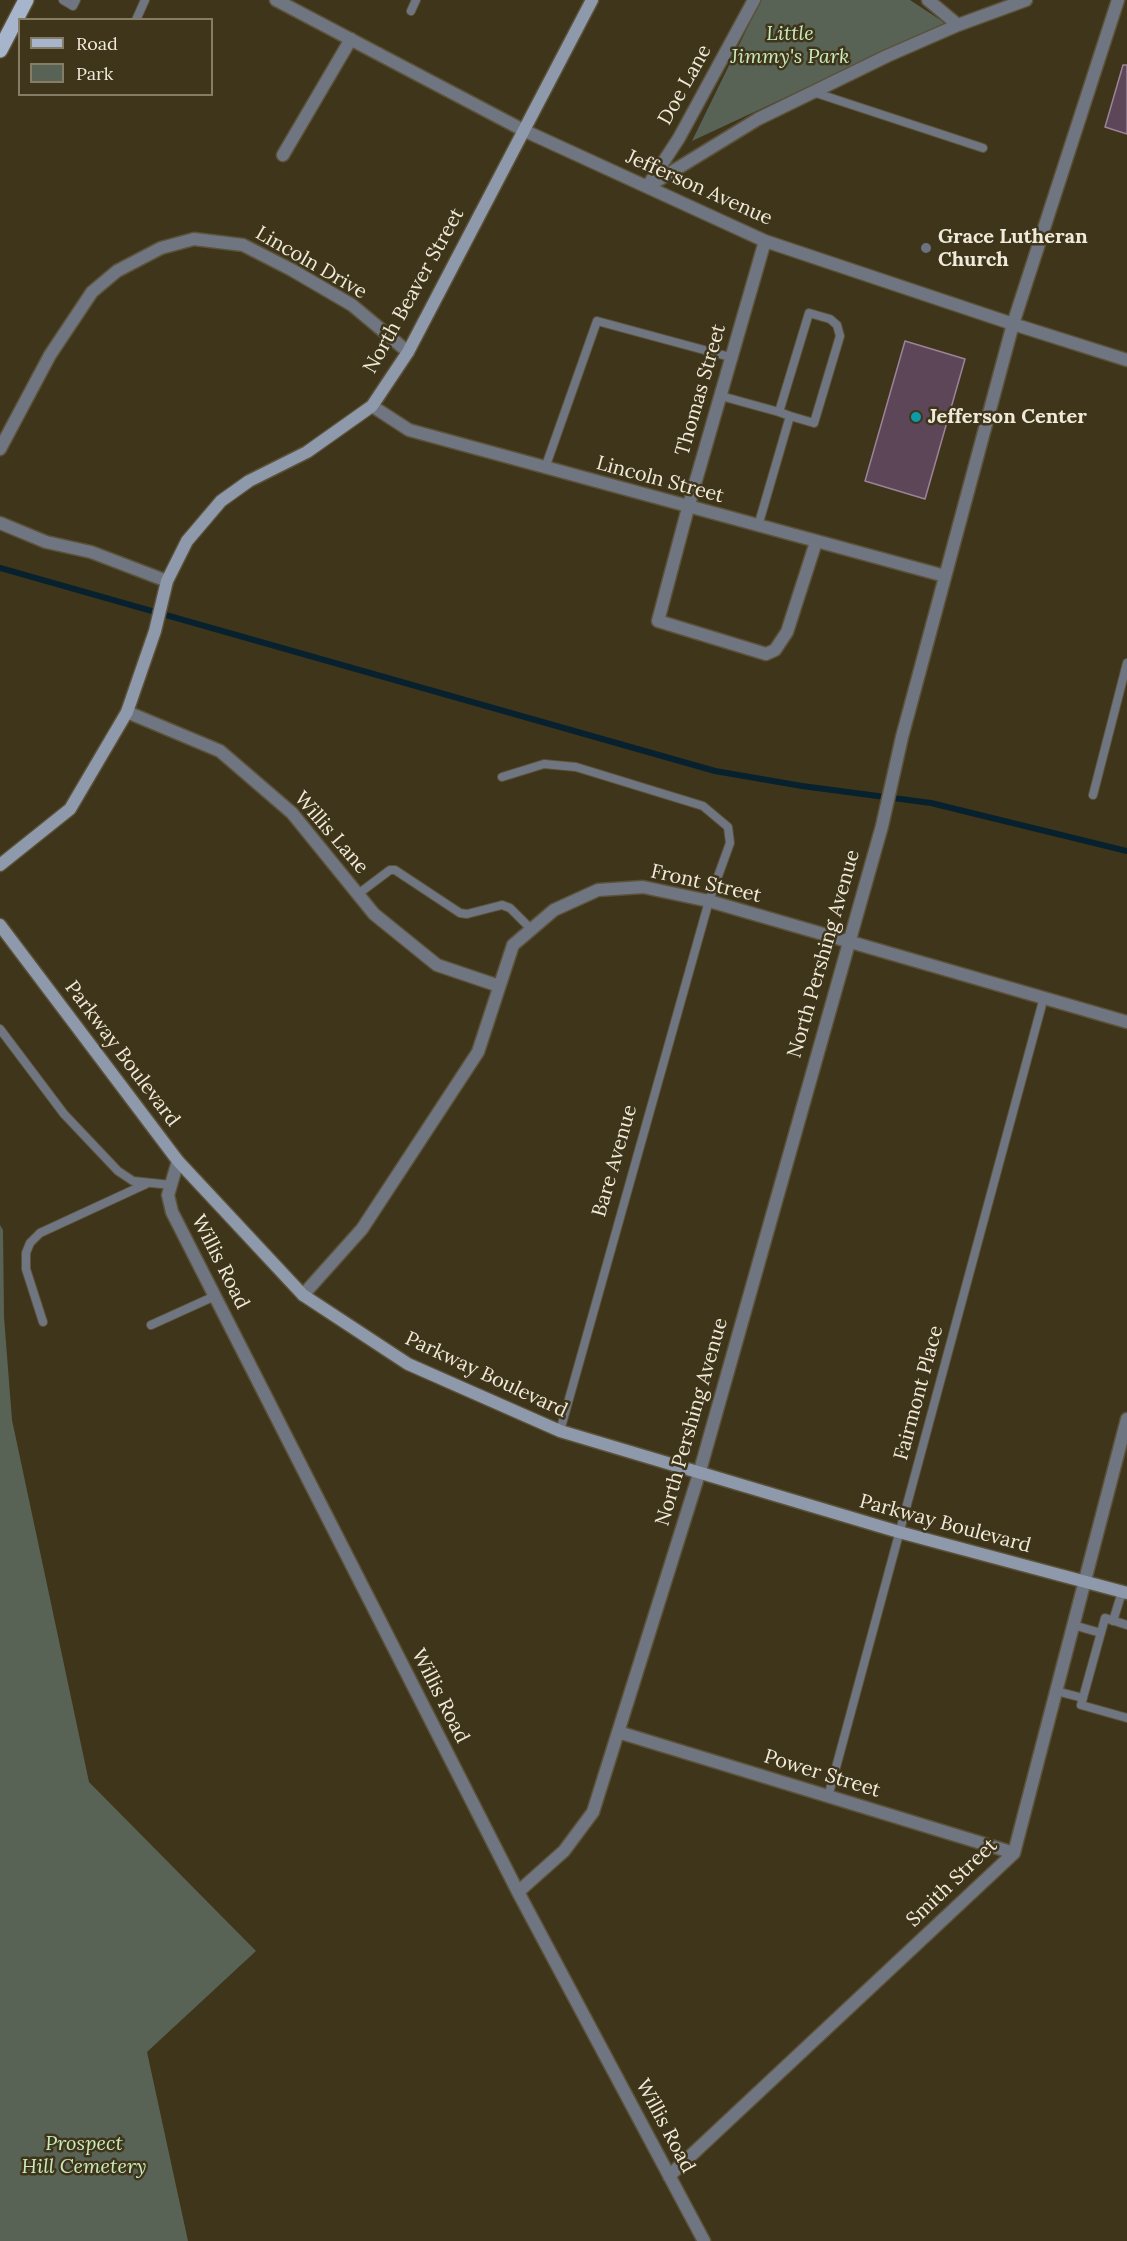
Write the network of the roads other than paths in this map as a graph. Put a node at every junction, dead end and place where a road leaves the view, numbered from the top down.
1 (26, 0) edge
2 (63, 0) edge
3 (76, 0) edge
4 (146, 0) edge
5 (417, 0) edge
6 (592, 0) edge
7 (754, 0) edge
8 (928, 0) edge
9 (1026, 0) edge
10 (1118, 0) edge
11 (283, 1) edge
12 (411, 11) dead end
13 (137, 18) edge
14 (958, 25) junction
15 (351, 39) junction
16 (0, 50) edge
17 (813, 92) junction
18 (523, 130) junction
19 (983, 148) dead end
20 (283, 155) dead end
21 (647, 187) junction
22 (765, 241) junction
23 (1013, 324) junction
24 (408, 352) junction
25 (730, 357) junction
26 (1127, 360) edge
27 (721, 396) junction
28 (372, 406) junction
29 (779, 412) junction
30 (790, 416) junction
31 (0, 449) edge
32 (545, 468) junction
33 (688, 508) junction
34 (0, 523) edge
35 (758, 526) junction
36 (816, 542) junction
37 (945, 576) junction
38 (167, 581) junction
39 (1127, 663) edge
40 (127, 712) junction
41 (502, 777) dead end
42 (1093, 795) dead end
43 (0, 865) edge
44 (358, 894) junction
45 (709, 901) junction
46 (0, 925) edge
47 (531, 929) junction
48 (847, 942) junction
49 (499, 986) junction
50 (1044, 998) junction
51 (1127, 1022) edge
52 (0, 1029) edge
53 (178, 1161) junction
54 (147, 1183) junction
55 (171, 1185) junction
56 (303, 1295) junction
57 (215, 1296) junction
58 (43, 1322) dead end
59 (151, 1325) dead end
60 (1127, 1419) edge
61 (560, 1431) junction
62 (699, 1474) junction
63 (898, 1532) junction
64 (1084, 1582) junction
65 (1124, 1593) edge
66 (1113, 1621) junction
67 (1127, 1624) edge
68 (1073, 1625) junction
69 (1101, 1633) junction
70 (1056, 1691) junction
71 (1083, 1698) junction
72 (1127, 1718) edge
73 (618, 1732) junction
74 (828, 1797) junction
75 (1014, 1853) junction
76 (518, 1892) junction
77 (669, 2176) junction
78 (704, 2241) edge

1 - 16 main road
2 - 3 lane
4 - 13 lane
5 - 12 lane
6 - 18 street, North Beaver Street
7 - 21 street, Doe Lane
8 - 14 street
9 - 14 street
10 - 23 street, North Pershing Avenue
11 - 15 street, Jefferson Avenue
14 - 17 street
15 - 18 street, Jefferson Avenue
15 - 20 street
17 - 19 lane
17 - 21 street
18 - 21 street, Jefferson Avenue
18 - 24 street, North Beaver Street
21 - 22 street, Jefferson Avenue
22 - 23 street, Jefferson Avenue
22 - 25 street, Thomas Street
23 - 26 street, Jefferson Avenue
23 - 37 street, North Pershing Avenue
24 - 28 street, North Beaver Street
24 - 31 street, Lincoln Drive
25 - 27 street, Thomas Street
25 - 32 lane
27 - 29 lane
27 - 33 street, Thomas Street
28 - 32 street, Lincoln Street
28 - 38 street, North Beaver Street
29 - 30 lane
29 - 30 lane
30 - 35 lane
32 - 33 street, Lincoln Street
33 - 35 street, Lincoln Street
33 - 36 street, Thomas Street
34 - 38 street
35 - 36 street, Lincoln Street
36 - 37 street, Lincoln Street
37 - 48 street, North Pershing Avenue
38 - 40 street, North Beaver Street
39 - 42 lane
40 - 43 street, North Beaver Street
40 - 44 street, Willis Lane
41 - 45 lane, Bare Avenue
44 - 47 lane
44 - 49 street, Willis Lane
45 - 47 street, Front Street
45 - 48 street, Front Street
45 - 61 lane, Bare Avenue
46 - 53 street, Parkway Boulevard
47 - 49 street, Front Street
48 - 50 street, Front Street
48 - 62 street, North Pershing Avenue
49 - 56 street, Front Street
50 - 51 street, Front Street
50 - 63 lane, Fairmont Place
52 - 54 lane
53 - 55 street, Willis Road
53 - 56 street, Parkway Boulevard
54 - 55 lane
54 - 58 lane
55 - 57 street, Willis Road
56 - 61 street, Parkway Boulevard
57 - 59 lane
57 - 76 street, Willis Road
60 - 64 street, Smith Street
61 - 62 street, Parkway Boulevard
62 - 63 street, Parkway Boulevard
62 - 73 street, North Pershing Avenue
63 - 64 street, Parkway Boulevard
63 - 74 lane, Fairmont Place
64 - 65 street, Parkway Boulevard
64 - 68 street, Smith Street
65 - 66 lane
66 - 67 lane
66 - 69 lane
68 - 69 lane
68 - 70 street, Smith Street
69 - 71 lane
70 - 71 lane
70 - 75 street, Smith Street
71 - 72 lane
73 - 74 street, Power Street
73 - 76 street, North Pershing Avenue
74 - 75 street, Power Street
75 - 77 street, Smith Street
76 - 77 street, Willis Road
77 - 78 street, Willis Road

